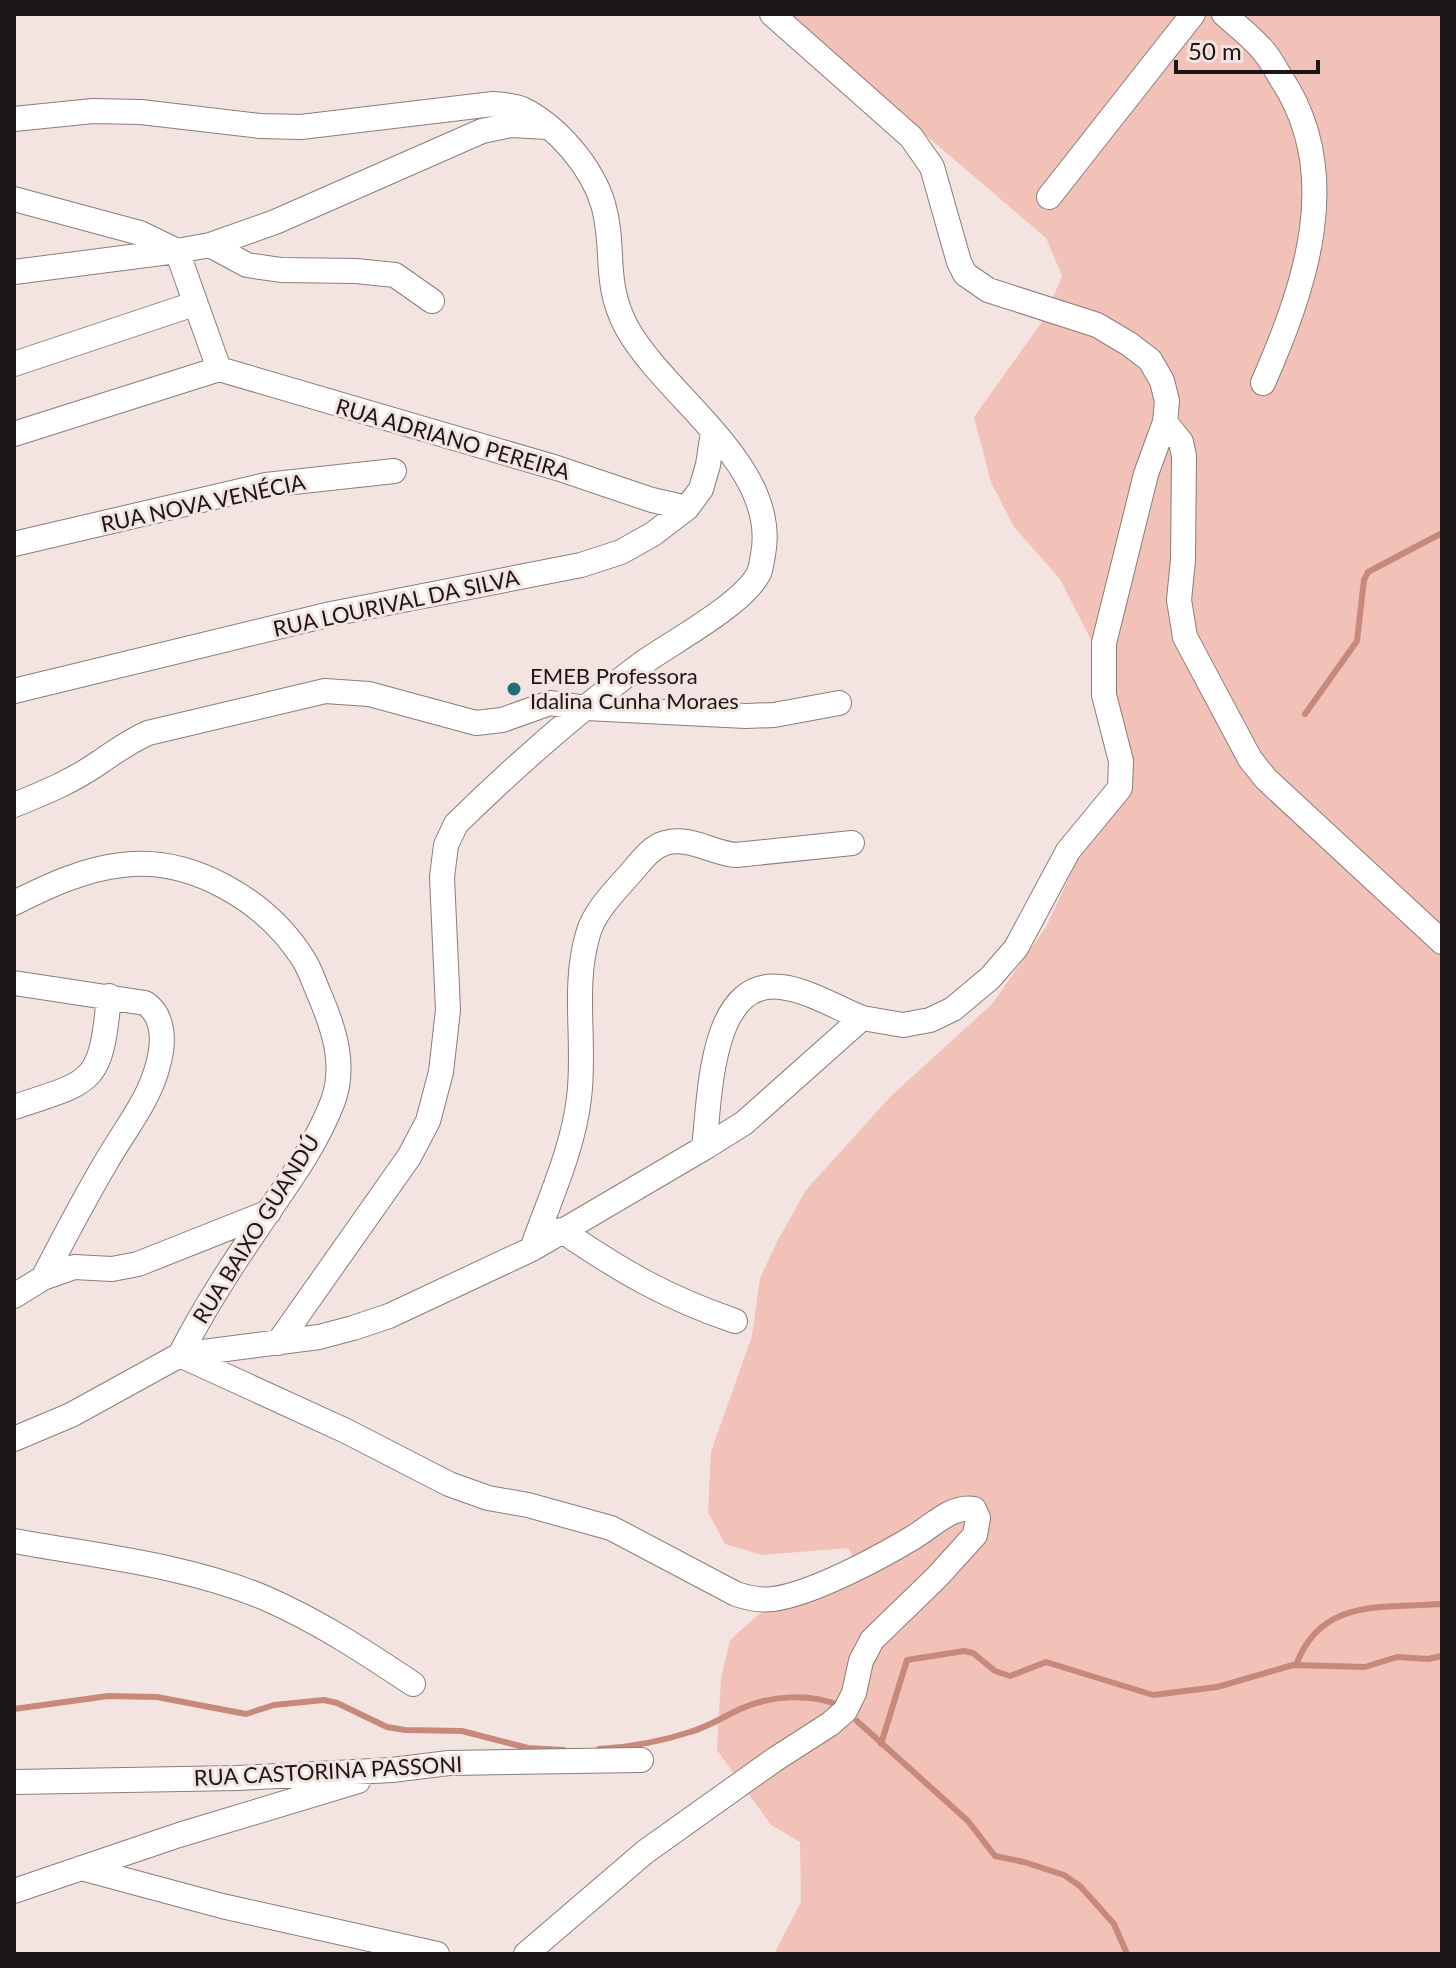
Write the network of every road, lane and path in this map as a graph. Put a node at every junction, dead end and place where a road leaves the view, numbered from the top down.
1 (772, 14) edge
2 (1193, 14) edge
3 (1224, 14) edge
4 (14, 119) edge
5 (548, 127) junction
6 (1049, 197) dead end
7 (14, 199) edge
8 (210, 245) junction
9 (177, 251) junction
10 (14, 272) edge
11 (432, 301) dead end
12 (194, 304) junction
13 (14, 364) edge
14 (219, 369) junction
15 (1263, 383) dead end
16 (1165, 422) junction
17 (713, 432) junction
18 (14, 434) edge
19 (394, 471) dead end
20 (687, 508) junction
21 (14, 544) edge
22 (14, 691) edge
23 (839, 703) dead end
24 (586, 708) junction
25 (14, 805) edge
26 (852, 843) dead end
27 (14, 903) edge
28 (1442, 942) edge
29 (14, 983) edge
30 (109, 996) junction
31 (862, 1018) junction
32 (14, 1107) edge
33 (704, 1148) junction
34 (269, 1212) junction
35 (561, 1230) junction
36 (532, 1249) junction
37 (43, 1278) junction
38 (14, 1296) edge
39 (735, 1321) dead end
40 (278, 1343) junction
41 (180, 1355) junction
42 (14, 1439) edge
43 (14, 1541) edge
44 (413, 1684) dead end
45 (641, 1760) dead end
46 (392, 1770) junction
47 (14, 1782) edge
48 (81, 1868) junction
49 (14, 1891) edge
50 (437, 1954) edge
51 (526, 1954) edge

1 - 16 street
2 - 6 street
3 - 15 street
4 - 5 street
5 - 8 street
5 - 17 street
7 - 9 street
8 - 9 street
8 - 11 street
9 - 10 street
9 - 12 street
12 - 13 street
12 - 14 street
14 - 18 street
14 - 20 street, RUA ADRIANO PEREIRA
16 - 28 street
16 - 31 street
17 - 20 street, RUA LOURIVAL DA SILVA
17 - 24 street
19 - 21 street, RUA NOVA VENÉCIA
20 - 22 street, RUA LOURIVAL DA SILVA
23 - 24 street
24 - 25 street
24 - 40 street
26 - 36 street
27 - 34 street, RUA BAIXO GUANDÚ
29 - 30 street
30 - 32 street
30 - 37 street
31 - 33 street
31 - 33 street
33 - 35 street
34 - 37 street
34 - 41 street, RUA BAIXO GUANDÚ
35 - 36 street
35 - 39 street
36 - 40 street
37 - 38 street
40 - 41 street
41 - 42 street
41 - 51 street
43 - 44 street
45 - 46 street, RUA CASTORINA PASSONI
46 - 47 street, RUA CASTORINA PASSONI
46 - 48 street
48 - 49 street
48 - 50 street

